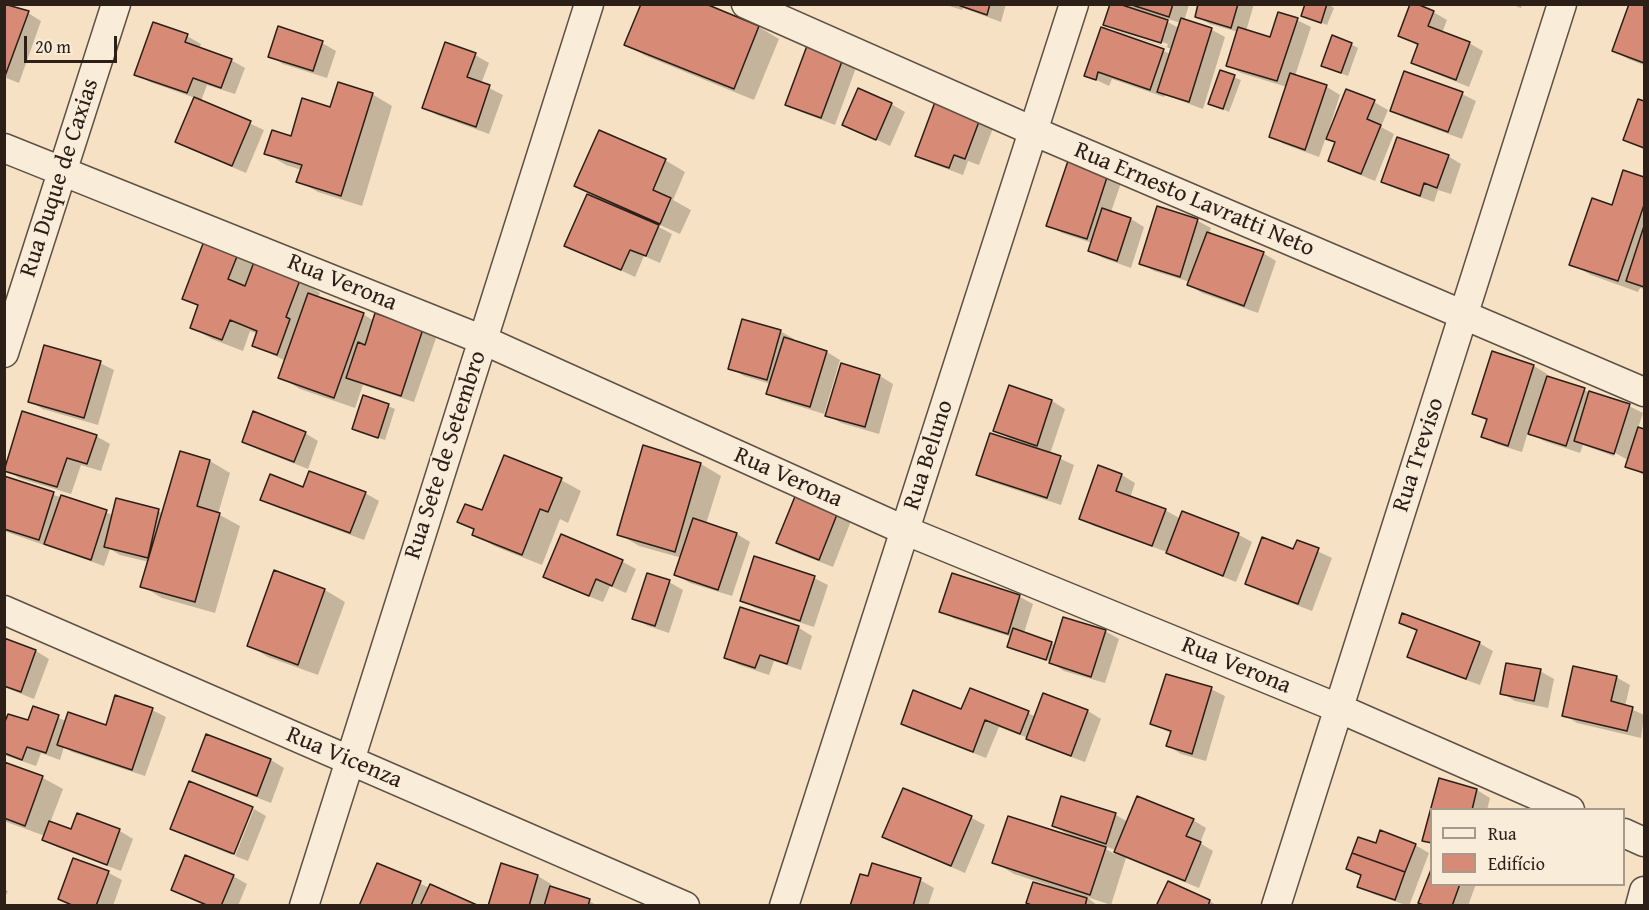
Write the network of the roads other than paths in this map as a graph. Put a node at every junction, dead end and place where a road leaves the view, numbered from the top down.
1 (116, 4) edge
2 (589, 4) edge
3 (746, 4) edge
4 (1074, 4) edge
5 (1562, 4) edge
6 (1033, 131) junction
7 (4, 148) edge
8 (63, 170) junction
9 (1463, 316) junction
10 (483, 340) junction
11 (4, 352) edge
12 (1644, 392) edge
13 (904, 530) junction
14 (4, 610) edge
15 (1338, 708) junction
16 (350, 760) junction
17 (1565, 808) edge
18 (1625, 834) edge
19 (1644, 842) edge
20 (1644, 891) edge
21 (304, 906) edge
22 (685, 906) edge
23 (784, 906) edge
24 (1276, 906) edge
25 (1640, 906) edge

1 - 8 street, Rua Duque de Caxias
2 - 10 street, Rua Sete de Setembro
3 - 6 street, Rua Ernesto Lavratti Neto
4 - 6 street, Rua Beluno
5 - 9 street, Rua Treviso
6 - 9 street, Rua Ernesto Lavratti Neto
6 - 13 street, Rua Beluno
7 - 8 street, Rua Verona
8 - 10 street, Rua Verona
8 - 11 street, Rua Duque de Caxias
9 - 12 street, Rua Ernesto Lavratti Neto
9 - 15 street, Rua Treviso
10 - 13 street, Rua Verona
10 - 16 street, Rua Sete de Setembro
13 - 15 street, Rua Verona
13 - 23 street, Rua Beluno
14 - 16 street, Rua Vicenza
15 - 17 street, Rua Verona
15 - 24 street, Rua Treviso
16 - 21 street, Rua Sete de Setembro
16 - 22 street, Rua Vicenza
18 - 19 street
20 - 25 street

